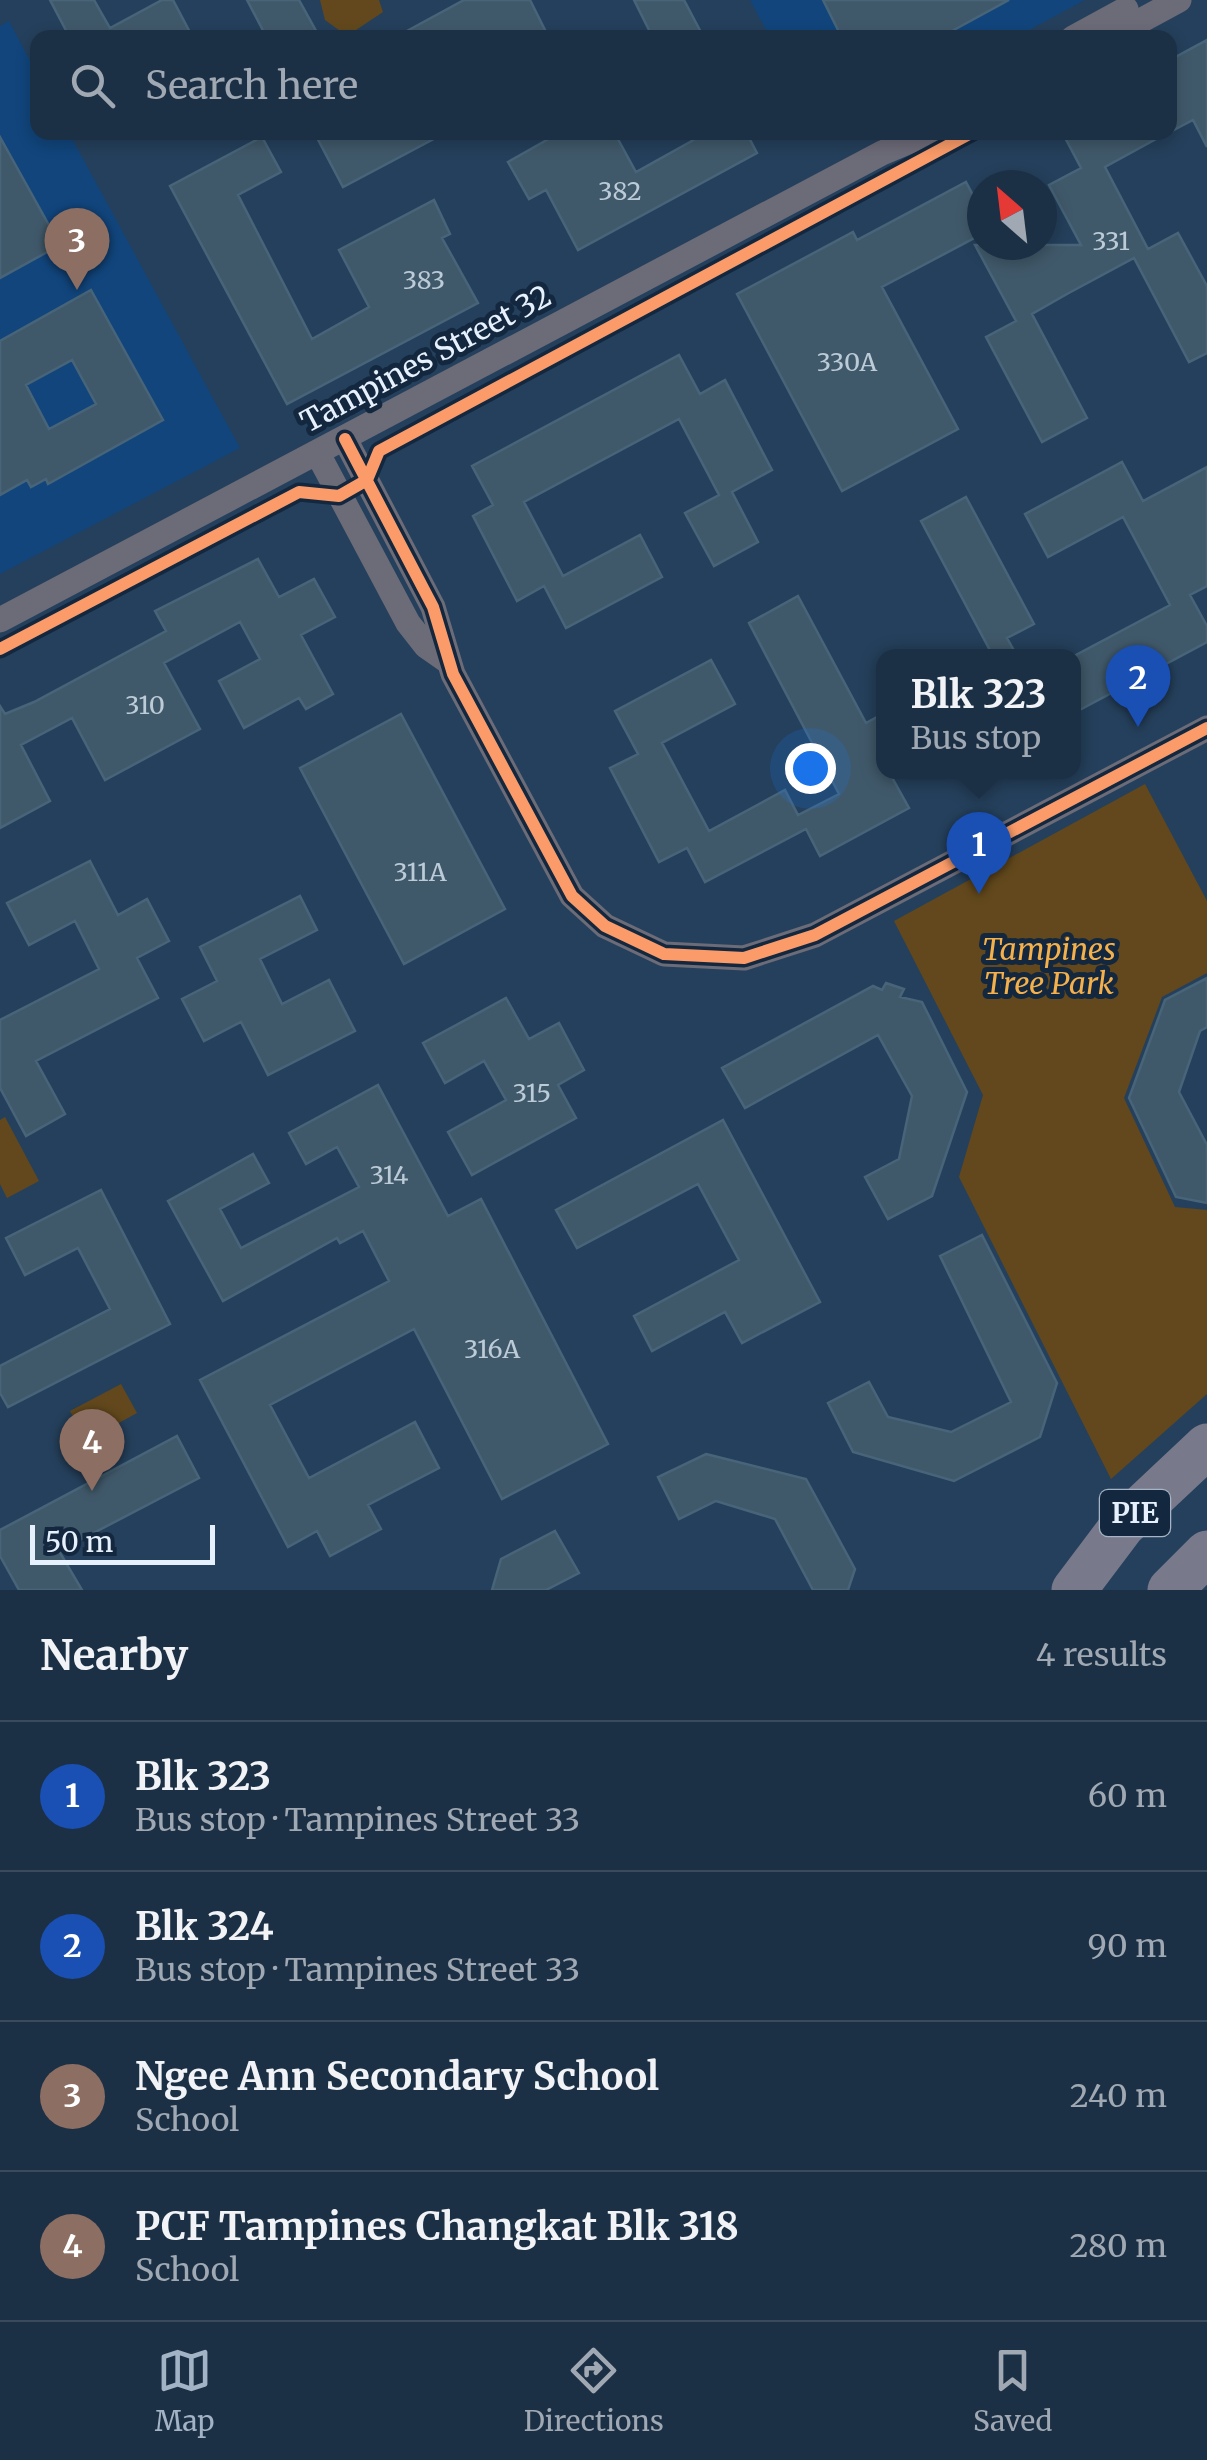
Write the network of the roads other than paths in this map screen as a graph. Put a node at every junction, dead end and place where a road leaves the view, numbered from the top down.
1 (1143, 0) edge
2 (1179, 0) edge
3 (1089, 30) edge
4 (1123, 30) edge
5 (890, 142) edge
6 (345, 439) junction
7 (318, 454) junction
8 (0, 620) edge
9 (446, 660) junction
10 (1207, 728) edge
11 (1207, 1446) edge
12 (1123, 1525) junction
13 (1207, 1553) edge
14 (1048, 1590) edge
15 (1074, 1590) edge
16 (1170, 1590) edge

1 - 3 street
2 - 4 street
5 - 6 street, Tampines Street 32
6 - 7 street, Tampines Street 32
6 - 9 street
7 - 8 street, Tampines Street 32
7 - 9 street
9 - 10 street
11 - 12 highway, PIE
12 - 14 highway
12 - 15 highway, PIE
13 - 16 highway, PIE

